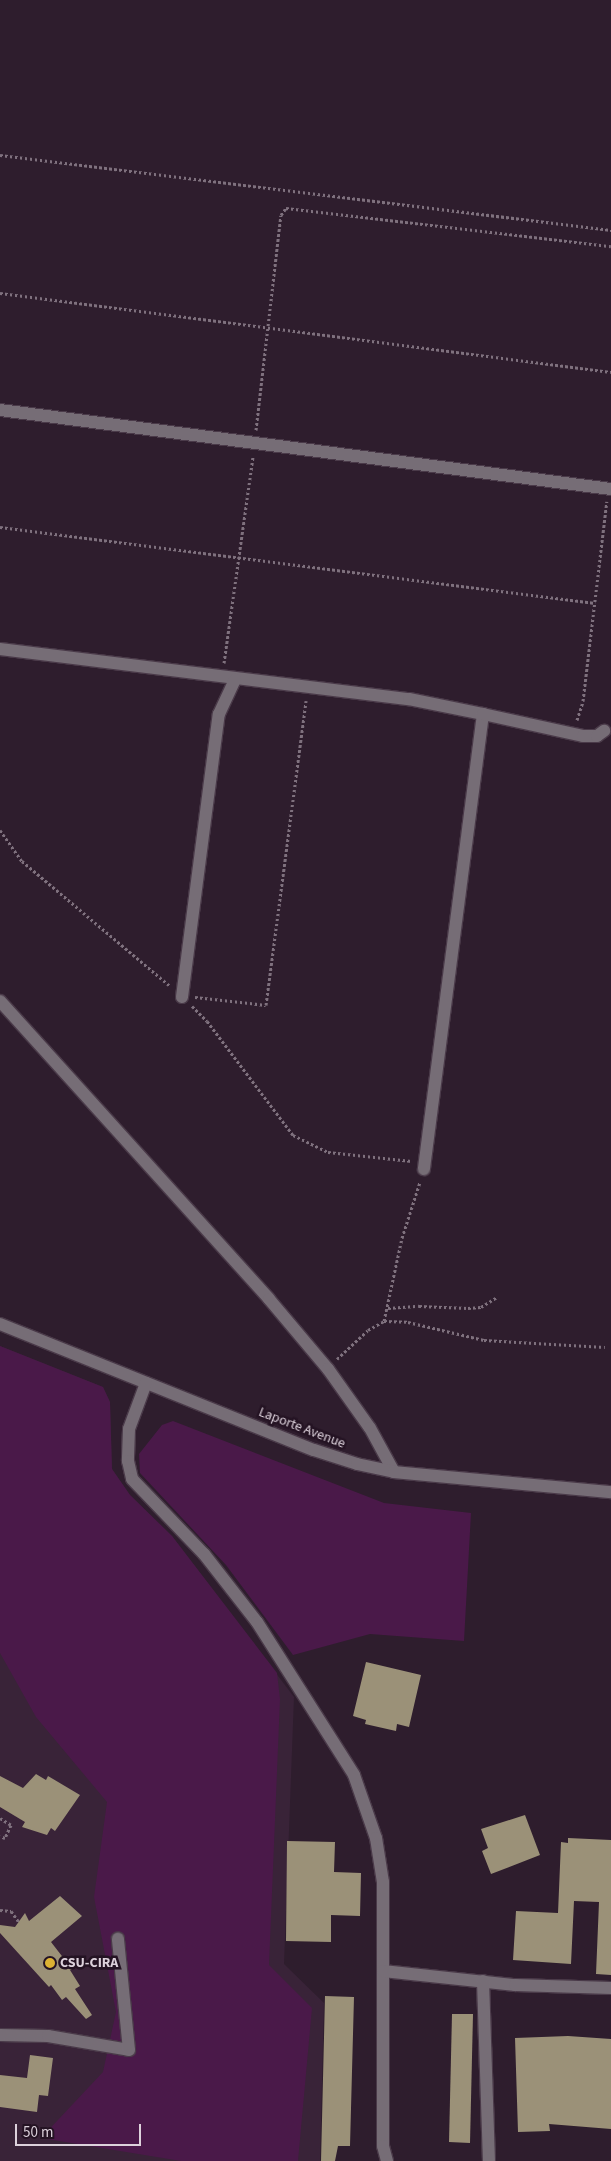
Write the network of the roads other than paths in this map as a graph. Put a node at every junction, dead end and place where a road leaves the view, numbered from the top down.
1 (0, 410) edge
2 (610, 489) edge
3 (0, 649) edge
4 (235, 679) junction
5 (483, 714) junction
6 (604, 732) dead end
7 (182, 997) road end
8 (0, 1001) edge
9 (425, 1166) road end
10 (0, 1324) edge
11 (146, 1384) junction
12 (394, 1472) junction
13 (611, 1492) edge
14 (118, 1939) dead end
15 (384, 1971) junction
16 (483, 1981) junction
17 (611, 1988) edge
18 (0, 2035) edge
19 (387, 2161) edge
20 (489, 2161) edge

1 - 2 street
3 - 4 street
4 - 5 street
4 - 7 street
5 - 6 street
5 - 9 street
8 - 12 street
10 - 11 street, Laporte Avenue
11 - 12 street, Laporte Avenue
11 - 15 street
12 - 13 street, Laporte Avenue
14 - 18 street
15 - 16 street
15 - 19 street
16 - 17 street
16 - 20 street

